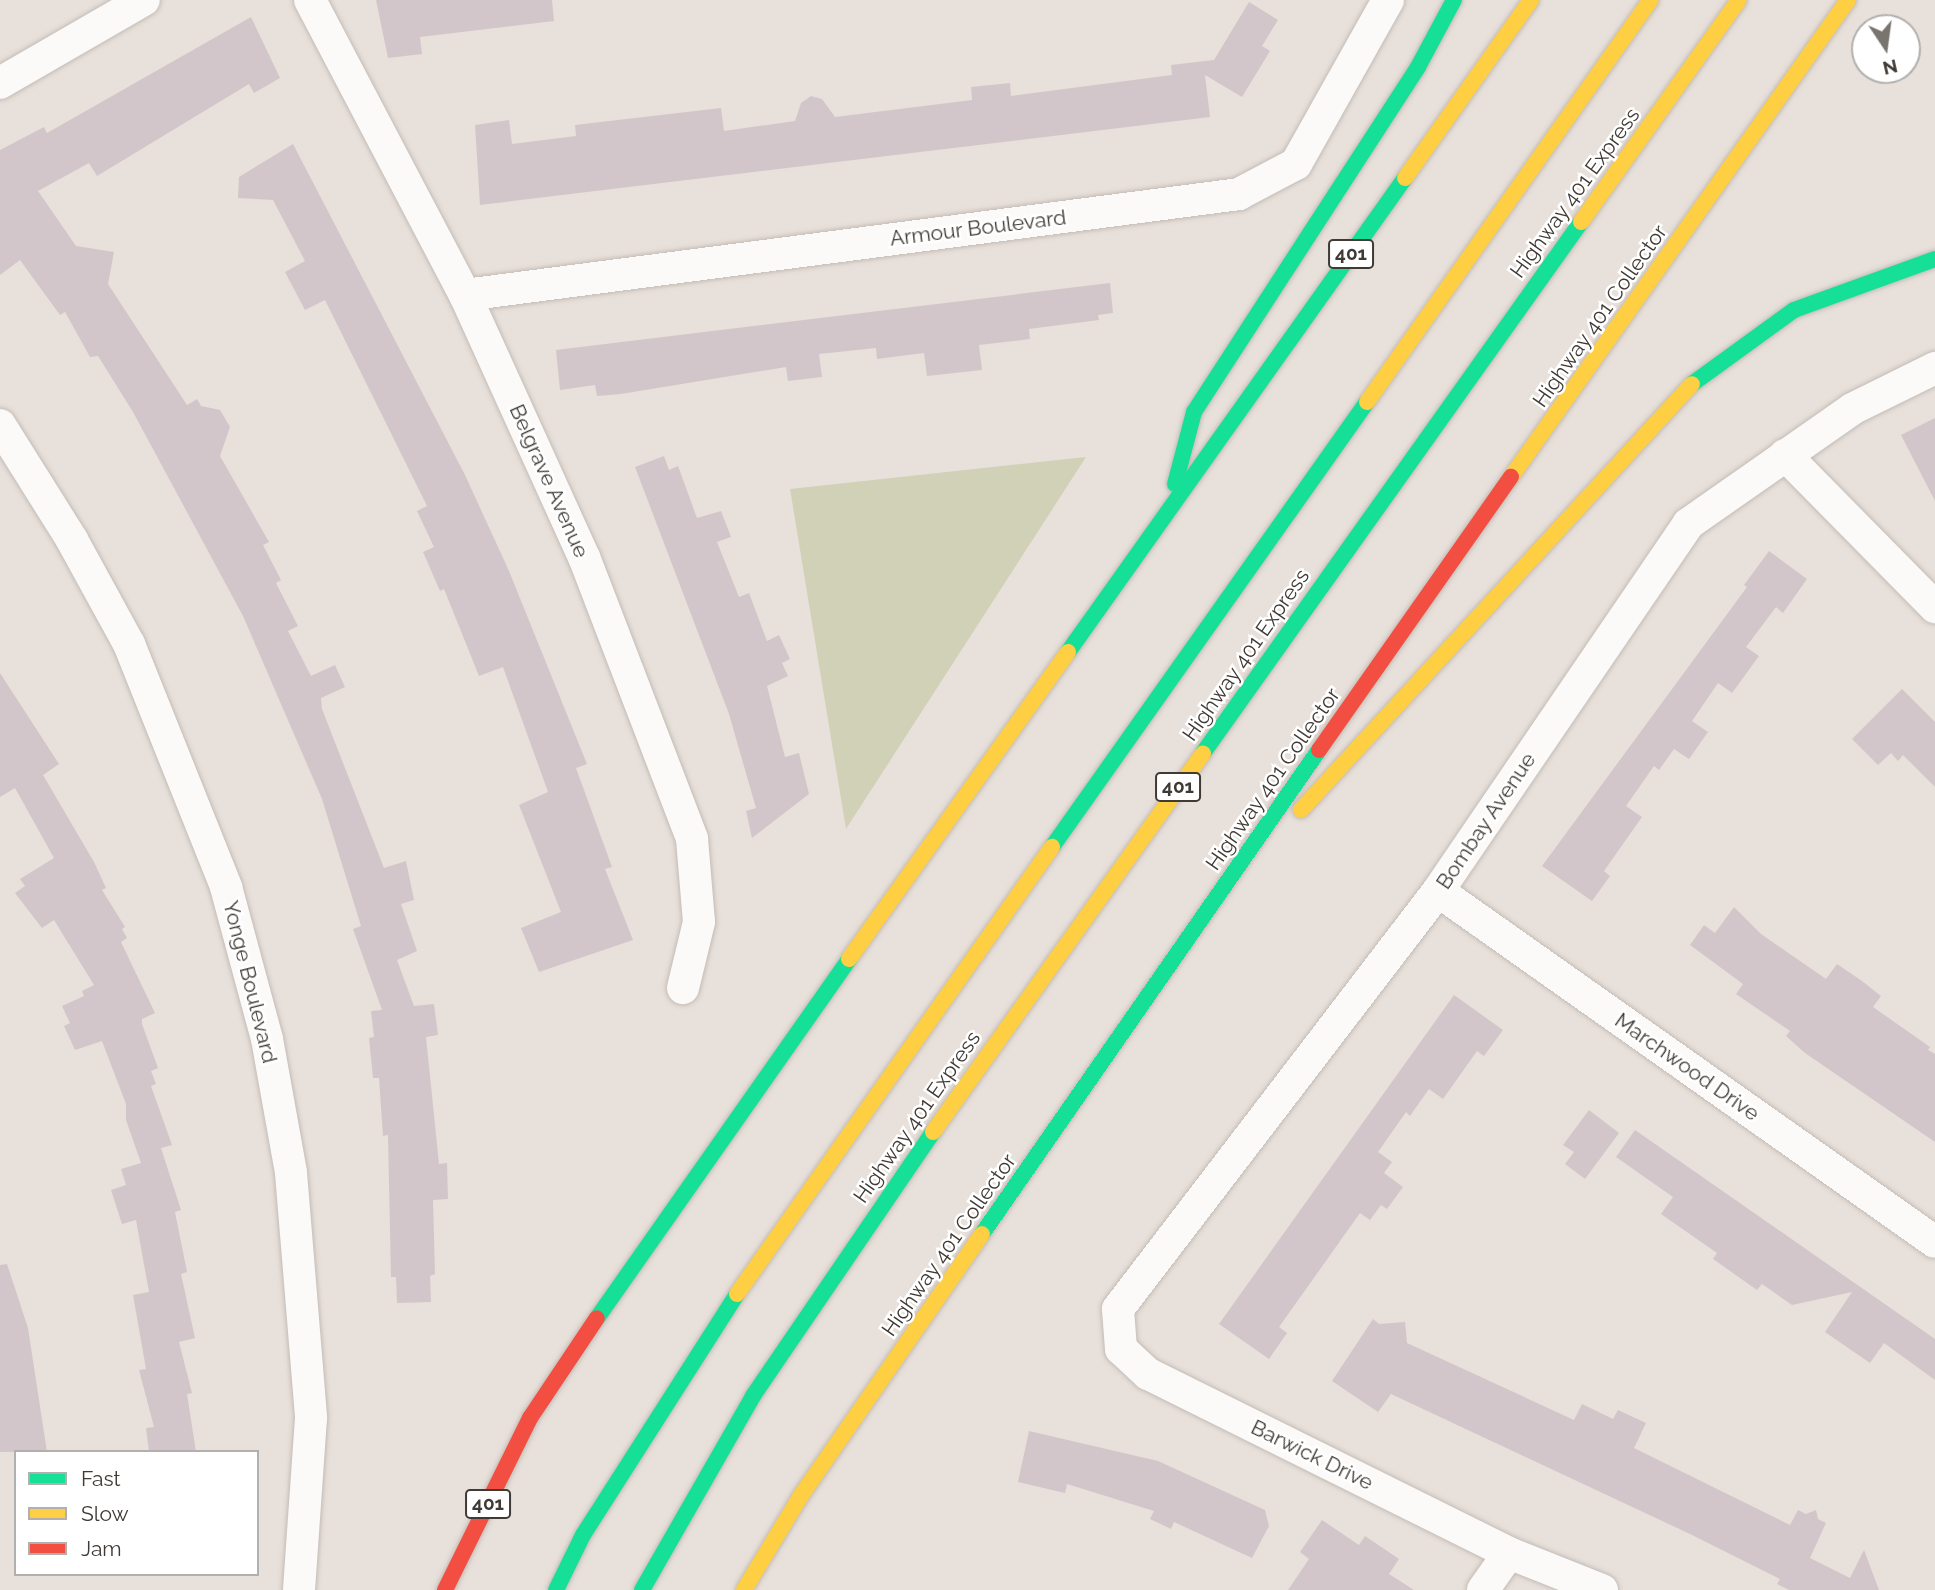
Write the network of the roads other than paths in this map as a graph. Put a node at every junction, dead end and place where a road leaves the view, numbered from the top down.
1 (144, 0) edge
2 (310, 0) edge
3 (1388, 0) edge
4 (1454, 0) edge
5 (1531, 0) edge
6 (1651, 0) edge
7 (1739, 0) edge
8 (1848, 0) edge
9 (0, 83) edge
10 (1935, 259) edge
11 (465, 295) junction
12 (1935, 368) edge
13 (0, 425) edge
14 (1785, 455) junction
15 (1168, 507) junction
16 (1935, 607) edge
17 (1254, 843) junction
18 (1438, 891) junction
19 (683, 988) dead end
20 (1935, 1242) edge
21 (1121, 1349) joint
22 (1509, 1553) junction
23 (299, 1590) edge
24 (445, 1590) edge
25 (556, 1590) edge
26 (642, 1590) edge
27 (744, 1590) edge
28 (1483, 1590) edge
29 (1602, 1590) edge

1 - 9 street
2 - 11 street, Belgrave Avenue
3 - 11 street, Armour Boulevard
4 - 15 highway
5 - 15 highway, 401
6 - 25 highway
7 - 26 highway, Highway 401 Express / 401
8 - 17 highway, Highway 401 Collector
10 - 17 highway
11 - 19 street, Belgrave Avenue
12 - 14 street, Bombay Avenue
13 - 23 street, Yonge Boulevard
14 - 16 street
14 - 18 street, Bombay Avenue
15 - 24 highway, 401
17 - 27 highway, Highway 401 Collector
18 - 20 street, Marchwood Drive
18 - 21 street, Bombay Avenue
21 - 22 street, Barwick Drive
22 - 28 street
22 - 29 street, Barwick Drive

